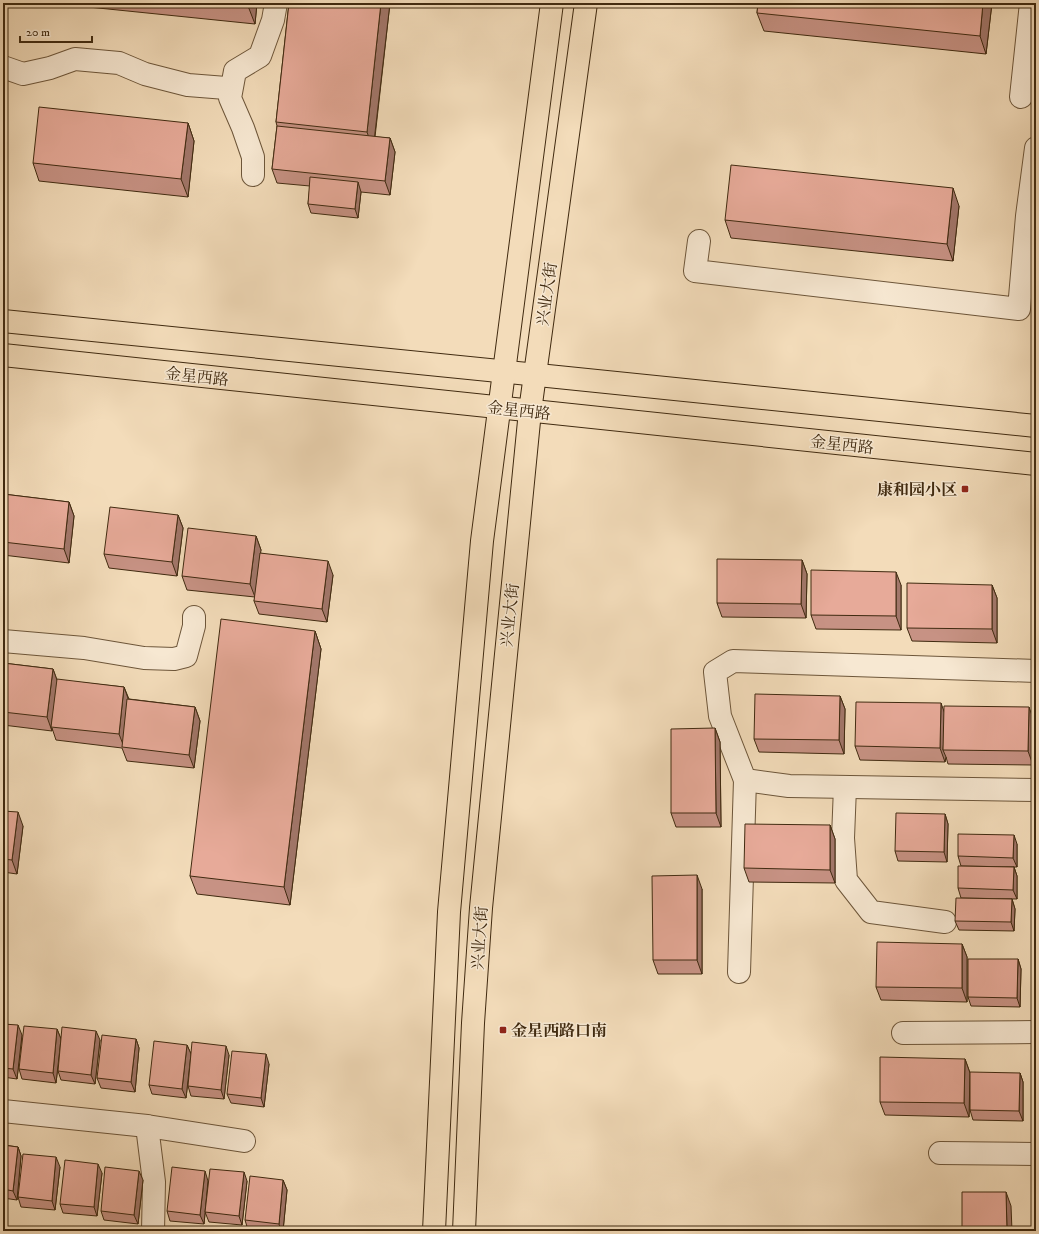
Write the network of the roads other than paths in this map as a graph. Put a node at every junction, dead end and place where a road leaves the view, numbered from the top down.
1 (276, 3) edge
2 (552, 3) edge
3 (586, 3) edge
4 (1030, 3) edge
5 (3, 67) edge
6 (226, 88) dead end
7 (1021, 97) dead end
8 (1036, 148) edge
9 (253, 175) dead end
10 (1034, 184) edge
11 (699, 241) dead end
12 (3, 321) edge
13 (3, 355) edge
14 (505, 372) junction
15 (535, 374) junction
16 (500, 408) junction
17 (530, 411) junction
18 (1036, 426) edge
19 (1036, 464) edge
20 (194, 617) dead end
21 (3, 641) edge
22 (1036, 671) edge
23 (745, 780) junction
24 (845, 787) junction
25 (1036, 790) edge
26 (945, 922) dead end
27 (739, 972) dead end
28 (1036, 1032) edge
29 (903, 1033) dead end
30 (3, 1111) edge
31 (147, 1126) junction
32 (244, 1141) dead end
33 (940, 1153) dead end
34 (1035, 1154) dead end
35 (153, 1231) edge
36 (434, 1231) edge
37 (464, 1231) edge

1 - 9 lane
2 - 14 main road, 兴业大街
3 - 15 main road, 兴业大街
4 - 7 lane
5 - 6 lane
8 - 10 lane
10 - 11 lane
12 - 14 main road
13 - 16 main road, 金星西路
14 - 15 main road
14 - 16 main road, 兴业大街
15 - 17 main road, 兴业大街
15 - 18 main road
16 - 17 main road, 金星西路
16 - 36 main road, 兴业大街
17 - 19 main road, 金星西路
17 - 37 main road, 兴业大街
20 - 21 lane
22 - 23 lane
23 - 24 lane
23 - 27 lane
24 - 25 lane
24 - 26 lane
28 - 29 lane
30 - 31 lane
31 - 32 lane
31 - 35 lane
33 - 34 lane

